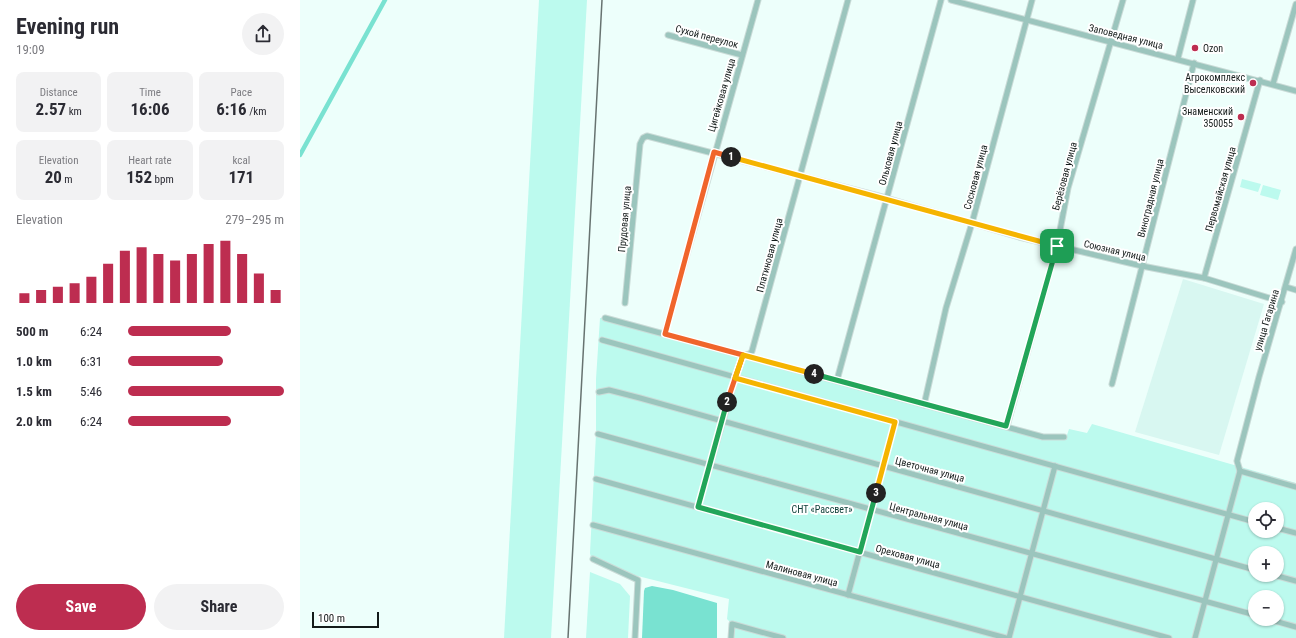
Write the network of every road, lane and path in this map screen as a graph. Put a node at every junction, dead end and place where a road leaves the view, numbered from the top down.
1 (758, 0) edge
2 (848, 0) edge
3 (941, 0) edge
4 (951, 0) edge
5 (1032, 0) edge
6 (1123, 0) edge
7 (1193, 0) edge
8 (1296, 4) edge
9 (1027, 19) junction
10 (668, 35) dead end
11 (1112, 43) junction
12 (742, 55) junction
13 (1178, 58) junction
14 (1194, 62) junction
15 (1260, 80) junction
16 (1273, 84) junction
17 (1296, 91) edge
18 (643, 138) joint
19 (714, 152) junction
20 (800, 177) junction
21 (886, 198) junction
22 (972, 223) junction
23 (1057, 246) junction
24 (1296, 249) edge
25 (1142, 266) junction
26 (1204, 278) junction
27 (1286, 287) junction
28 (1296, 290) edge
29 (1282, 302) junction
30 (625, 303) dead end
31 (605, 318) dead end
32 (665, 334) junction
33 (602, 340) dead end
34 (743, 355) junction
35 (735, 378) junction
36 (837, 380) junction
37 (1112, 384) dead end
38 (599, 392) dead end
39 (924, 405) junction
40 (722, 421) junction
41 (895, 422) junction
42 (1006, 426) junction
43 (598, 434) dead end
44 (1064, 438) dead end
45 (710, 465) junction
46 (883, 465) junction
47 (1055, 466) junction
48 (1240, 471) junction
49 (596, 479) dead end
50 (1296, 487) edge
51 (698, 507) junction
52 (872, 510) junction
53 (1044, 510) junction
54 (1229, 515) junction
55 (1248, 520) edge
56 (593, 525) dead end
57 (1284, 530) edge
58 (1296, 533) edge
59 (860, 552) junction
60 (1032, 554) junction
61 (593, 559) dead end
62 (1216, 559) junction
63 (1248, 568) edge
64 (1284, 578) edge
65 (1296, 581) edge
66 (848, 595) junction
67 (1020, 596) junction
68 (1204, 601) junction
69 (1248, 613) edge
70 (1284, 624) edge
71 (1296, 627) edge
72 (635, 638) edge
73 (731, 638) edge
74 (783, 638) edge
75 (1006, 638) edge
76 (1009, 638) edge
77 (1169, 638) edge
78 (1195, 638) edge

1 - 12 street, Цигейковая улица
2 - 20 street, Платиновая улица
3 - 21 street, Ольховая улица
4 - 9 street, Заповедная улица
5 - 9 street, Сосновая улица
6 - 11 street, Берёзовая улица
7 - 13 street
8 - 16 street
9 - 11 street, Заповедная улица
9 - 22 street, Сосновая улица
10 - 12 street, Сухой переулок
11 - 13 street, Заповедная улица
11 - 23 street, Берёзовая улица
12 - 19 street, Цигейковая улица
13 - 14 street, Заповедная улица
14 - 15 street, Заповедная улица
14 - 25 street, Виноградная улица
15 - 16 street, Заповедная улица
15 - 26 street, Первомайская улица
16 - 17 street, Заповедная улица
18 - 19 street, Союзная улица
18 - 30 street, Прудовая улица
19 - 20 street, Союзная улица
19 - 32 street, Цигейковая улица
20 - 21 street, Союзная улица
20 - 34 street, Платиновая улица
21 - 22 street, Союзная улица
21 - 36 street, Ольховая улица
22 - 23 street, Союзная улица
22 - 39 street, Сосновая улица
23 - 25 street, Союзная улица
23 - 42 street, Берёзовая улица
24 - 27 street, улица Гагарина
25 - 26 street, Союзная улица
25 - 37 street, Виноградная улица
26 - 29 street, Союзная улица
27 - 28 street
27 - 29 street, улица Гагарина
29 - 48 street, улица Гагарина
31 - 32 street
32 - 34 street
33 - 35 street
34 - 35 street, Платиновая улица
34 - 36 street
35 - 40 street, Платиновая улица
35 - 41 street
36 - 39 street
38 - 40 street, Цветочная улица
39 - 42 street
40 - 45 street, Платиновая улица
40 - 46 street, Цветочная улица
41 - 46 street
41 - 47 street
42 - 44 street
43 - 45 street, Центральная улица
45 - 51 street, Платиновая улица
45 - 52 street, Центральная улица
46 - 52 street
46 - 53 street, Цветочная улица
47 - 53 street
47 - 54 street
48 - 50 street
48 - 54 street
49 - 51 street, Ореховая улица
51 - 59 street, Ореховая улица
52 - 59 street
52 - 60 street, Центральная улица
53 - 60 street
53 - 62 street, Цветочная улица
54 - 55 street
54 - 62 street
56 - 66 street, Малиновая улица
57 - 58 street
59 - 66 street
59 - 67 street, Ореховая улица
60 - 67 street
60 - 68 street, Центральная улица
61 - 72 street
62 - 63 street, Цветочная улица
62 - 68 street
64 - 65 street
66 - 75 street, Малиновая улица
67 - 76 street
67 - 77 street, Ореховая улица
68 - 69 street, Центральная улица
68 - 78 street
70 - 71 street
73 - 74 street

